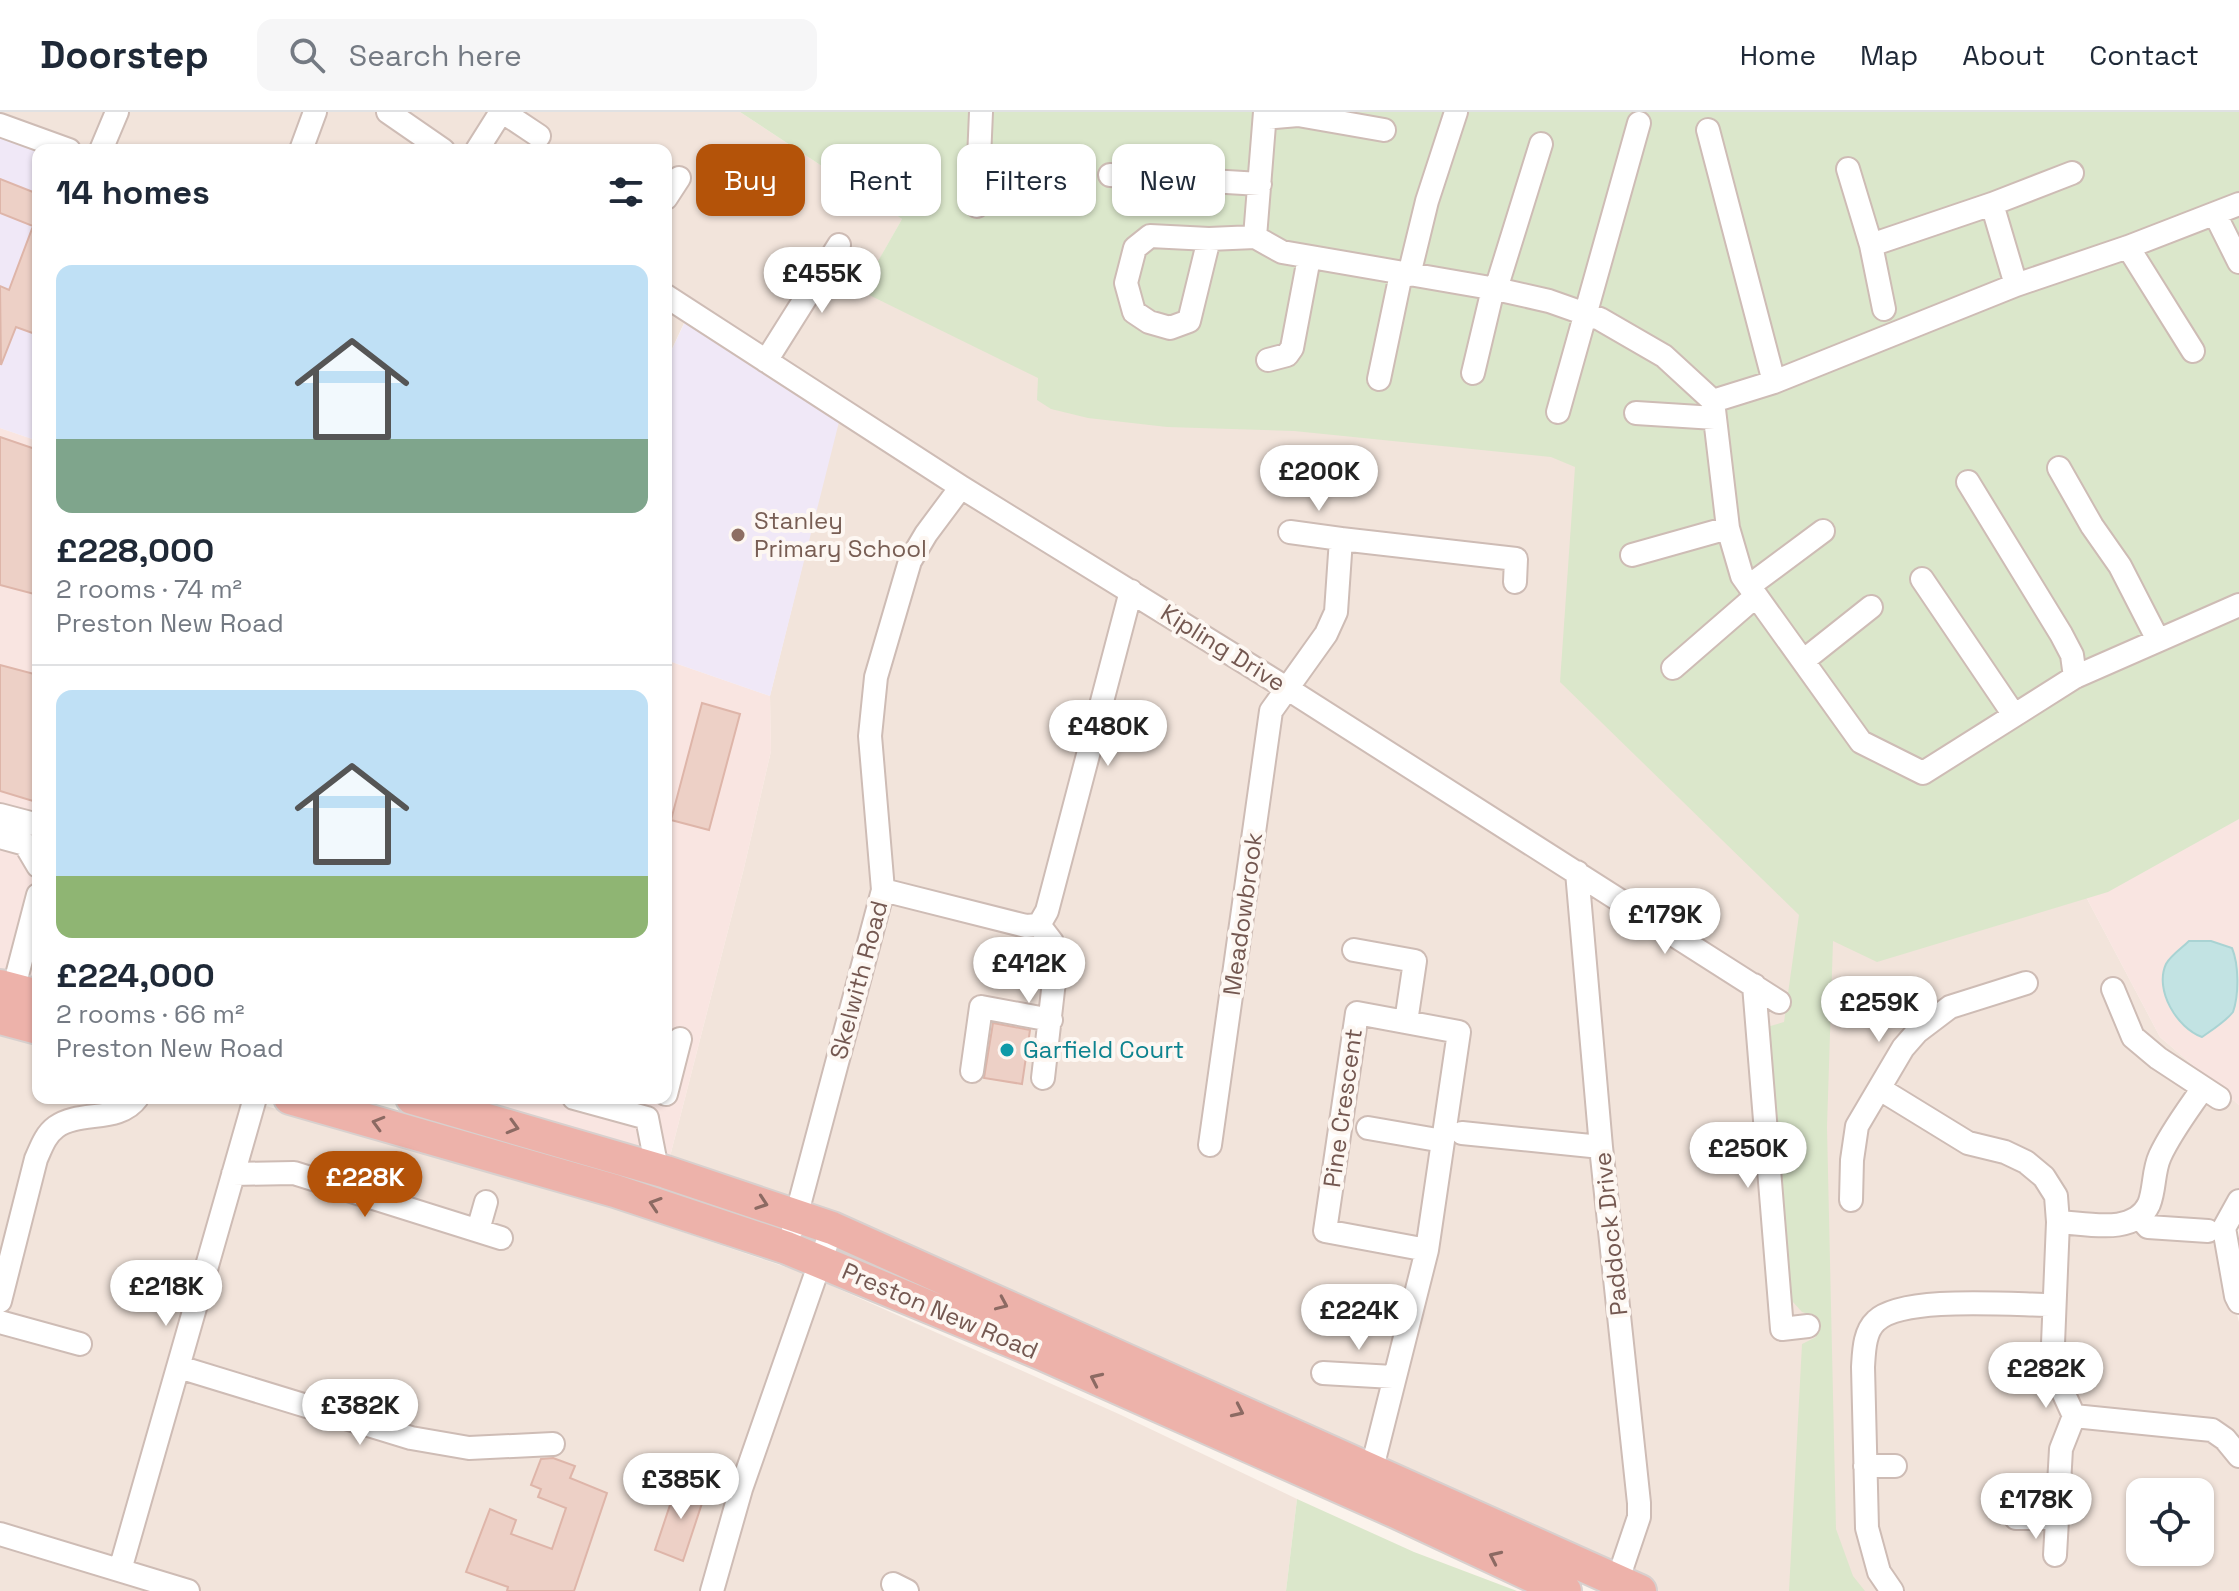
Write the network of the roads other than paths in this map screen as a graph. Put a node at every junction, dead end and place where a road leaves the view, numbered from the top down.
1 (117, 112) edge
2 (315, 112) edge
3 (388, 112) edge
4 (502, 112) edge
5 (981, 112) edge
6 (1456, 112) edge
7 (1265, 115) edge
8 (1639, 123) dead end
9 (0, 125) edge
10 (1384, 130) dead end
11 (1708, 130) dead end
12 (539, 136) dead end
13 (52, 144) edge
14 (104, 144) edge
15 (303, 144) edge
16 (434, 144) edge
17 (481, 144) edge
18 (980, 144) edge
19 (1541, 144) dead end
20 (1848, 169) dead end
21 (2072, 173) dead end
22 (1110, 175) dead end
23 (679, 178) dead end
24 (1260, 184) junction
25 (672, 189) edge
26 (1992, 204) junction
27 (2239, 204) edge
28 (2215, 214) junction
29 (1255, 237) junction
30 (1209, 239) junction
31 (839, 245) dead end
32 (1871, 245) junction
33 (2128, 247) junction
34 (1309, 258) junction
35 (2239, 262) edge
36 (1405, 275) junction
37 (2016, 285) junction
38 (1494, 289) junction
39 (672, 300) edge
40 (1884, 309) dead end
41 (1587, 314) junction
42 (2193, 351) dead end
43 (1268, 360) dead end
44 (766, 361) junction
45 (1473, 373) dead end
46 (1379, 379) dead end
47 (1774, 382) junction
48 (1714, 410) junction
49 (1558, 412) dead end
50 (1636, 413) dead end
51 (2059, 468) dead end
52 (1968, 482) dead end
53 (961, 487) junction
54 (1298, 528) dead end
55 (1728, 528) junction
56 (1823, 531) dead end
57 (1341, 539) junction
58 (1632, 555) dead end
59 (1922, 579) dead end
60 (1515, 582) dead end
61 (1131, 591) junction
62 (1752, 591) junction
63 (2239, 605) edge
64 (1871, 607) dead end
65 (2158, 640) junction
66 (1803, 661) junction
67 (1673, 668) dead end
68 (2075, 677) junction
69 (1288, 689) junction
70 (2014, 715) junction
71 (0, 815) edge
72 (32, 823) edge
73 (0, 837) edge
74 (32, 856) edge
75 (1577, 872) junction
76 (883, 890) junction
77 (32, 919) edge
78 (1039, 925) junction
79 (1354, 950) dead end
80 (2026, 983) dead end
81 (1754, 985) junction
82 (2113, 989) dead end
83 (11, 1002) edge
84 (1779, 1002) dead end
85 (1051, 1020) junction
86 (32, 1022) edge
87 (1406, 1022) junction
88 (680, 1039) dead end
89 (972, 1071) dead end
90 (672, 1072) edge
91 (1043, 1078) dead end
92 (1880, 1089) junction
93 (130, 1104) edge
94 (253, 1104) edge
95 (311, 1104) edge
96 (458, 1104) edge
97 (596, 1104) edge
98 (664, 1104) edge
99 (647, 1118) junction
100 (1368, 1128) dead end
101 (1452, 1137) junction
102 (1210, 1145) dead end
103 (1601, 1147) junction
104 (657, 1169) junction
105 (233, 1174) junction
106 (1851, 1200) dead end
107 (2239, 1201) edge
108 (486, 1202) dead end
109 (797, 1215) junction
110 (2139, 1217) junction
111 (2058, 1222) junction
112 (832, 1228) junction
113 (478, 1230) junction
114 (2208, 1231) dead end
115 (501, 1238) dead end
116 (787, 1248) junction
117 (1427, 1250) junction
118 (820, 1261) junction
119 (0, 1301) edge
120 (2239, 1302) edge
121 (2053, 1305) junction
122 (0, 1322) edge
123 (1808, 1326) dead end
124 (80, 1344) dead end
125 (179, 1367) junction
126 (1323, 1373) dead end
127 (1393, 1377) junction
128 (2074, 1416) junction
129 (553, 1444) dead end
130 (2239, 1456) edge
131 (1865, 1466) junction
132 (1895, 1466) dead end
133 (1371, 1472) junction
134 (2016, 1518) dead end
135 (2056, 1518) junction
136 (0, 1534) edge
137 (2055, 1555) dead end
138 (120, 1570) junction
139 (1624, 1588) edge
140 (188, 1591) edge
141 (712, 1591) edge
142 (1565, 1591) edge
143 (1892, 1591) edge

1 - 14 street
2 - 15 street
3 - 16 street
4 - 12 street
4 - 17 street
5 - 18 street
6 - 36 street
7 - 10 street
7 - 24 street
8 - 41 street
9 - 13 street
11 - 47 street
19 - 38 street
20 - 32 street
21 - 26 street
22 - 24 street
23 - 25 street
24 - 29 street
26 - 32 street
26 - 37 street
27 - 28 street
28 - 33 street
28 - 35 street
29 - 30 street
29 - 34 street
30 - 30 street
31 - 44 street
32 - 40 street
33 - 37 street
33 - 42 street
34 - 36 street
34 - 43 street
36 - 38 street
36 - 46 street
37 - 47 street
38 - 41 street
38 - 45 street
39 - 44 street, Kipling Drive
41 - 48 street
41 - 49 street
44 - 53 street, Kipling Drive
47 - 48 street
48 - 50 street
48 - 55 street
51 - 65 street
52 - 68 street
53 - 61 street, Kipling Drive
53 - 76 street, Skelwith Road
54 - 57 street
55 - 58 street
55 - 62 street
56 - 62 street
57 - 60 street
57 - 69 street, Meadowbrook
59 - 70 street
61 - 69 street, Kipling Drive
61 - 78 street
62 - 66 street
62 - 67 street
63 - 65 street
64 - 66 street
65 - 68 street
66 - 70 street
68 - 70 street
69 - 75 street, Kipling Drive
69 - 102 street, Meadowbrook
71 - 72 street
73 - 74 street
75 - 81 street, Kipling Drive
75 - 103 street, Paddock Drive
76 - 78 street
76 - 109 street, Skelwith Road
77 - 83 street
78 - 85 street
79 - 87 street
80 - 92 street
81 - 84 street, Kipling Drive
81 - 123 street
82 - 110 street
83 - 86 highway
85 - 89 street
85 - 91 street
87 - 101 street, Pine Crescent
87 - 117 street, Pine Crescent
88 - 90 street
92 - 106 street
92 - 111 street
93 - 119 street
94 - 105 street
116 -> 95 highway, Preston New Road
96 -> 104 highway, Preston New Road
97 - 99 street
98 - 99 street
99 - 104 street
100 - 101 street
101 - 103 street
101 - 117 street, Pine Crescent
103 - 139 street, Paddock Drive
104 -> 109 highway, Preston New Road
105 - 113 street
105 - 125 street
107 - 120 street
108 - 113 street
109 - 112 highway, Preston New Road
109 - 116 street, Skelwith Road
110 - 111 street
110 - 114 street
111 - 121 street
112 - 118 street
112 -> 133 highway, Preston New Road
113 - 115 street
116 - 118 highway, Preston New Road
117 - 127 street, Pine Crescent
118 - 141 street
142 -> 118 highway, Preston New Road
121 - 128 street
121 - 131 street
122 - 124 street
125 - 129 street
125 - 138 street
126 - 127 street
127 - 133 street
128 - 130 street
128 - 135 street
131 - 132 street
131 - 143 street
133 - 139 highway, Preston New Road
134 - 135 street
135 - 137 street
136 - 138 street
138 - 140 street

